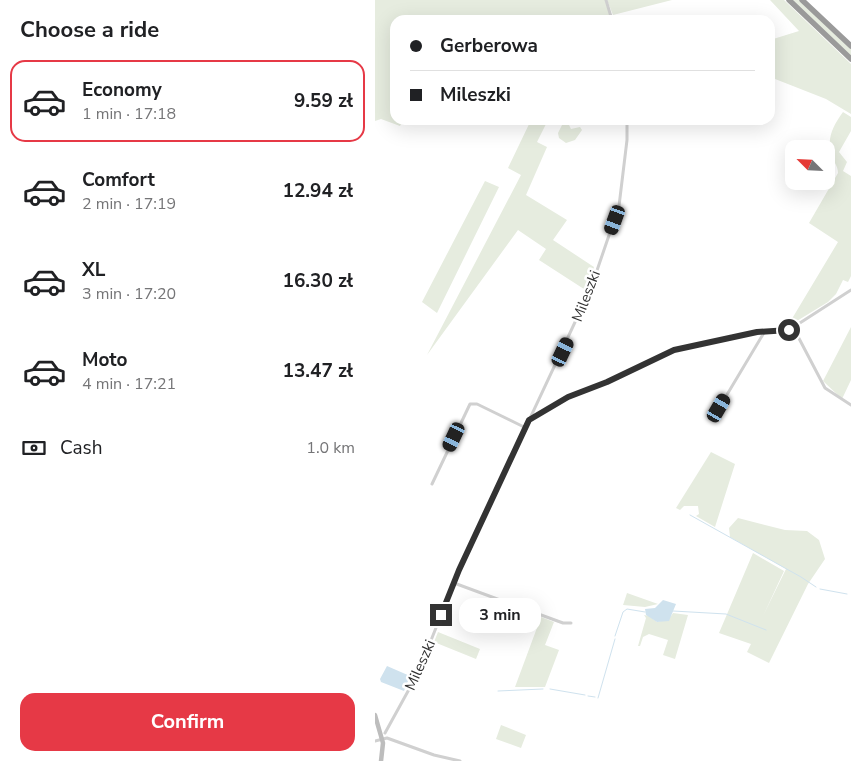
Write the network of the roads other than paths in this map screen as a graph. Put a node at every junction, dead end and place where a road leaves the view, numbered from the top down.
1 (606, 0) edge
2 (789, 0) edge
3 (802, 0) edge
4 (610, 15) edge
5 (851, 46) edge
6 (851, 59) edge
7 (627, 125) edge
8 (851, 290) edge
9 (793, 327) junction
10 (765, 331) junction
11 (851, 405) edge
12 (719, 408) dead end
13 (529, 420) junction
14 (526, 428) junction
15 (432, 484) dead end
16 (454, 583) junction
17 (571, 623) dead end
18 (375, 715) edge
19 (384, 736) junction
20 (375, 742) edge
21 (381, 761) edge
22 (460, 761) edge

1 - 4 street
2 - 6 highway
3 - 5 highway
7 - 13 street, Mileszki
8 - 9 street
9 - 10 street
9 - 11 street
10 - 12 street
10 - 13 street
13 - 14 street, Mileszki
14 - 15 street
14 - 16 street, Mileszki
16 - 17 street
16 - 19 street, Mileszki
18 - 19 street
19 - 20 street
19 - 21 street
19 - 22 street

